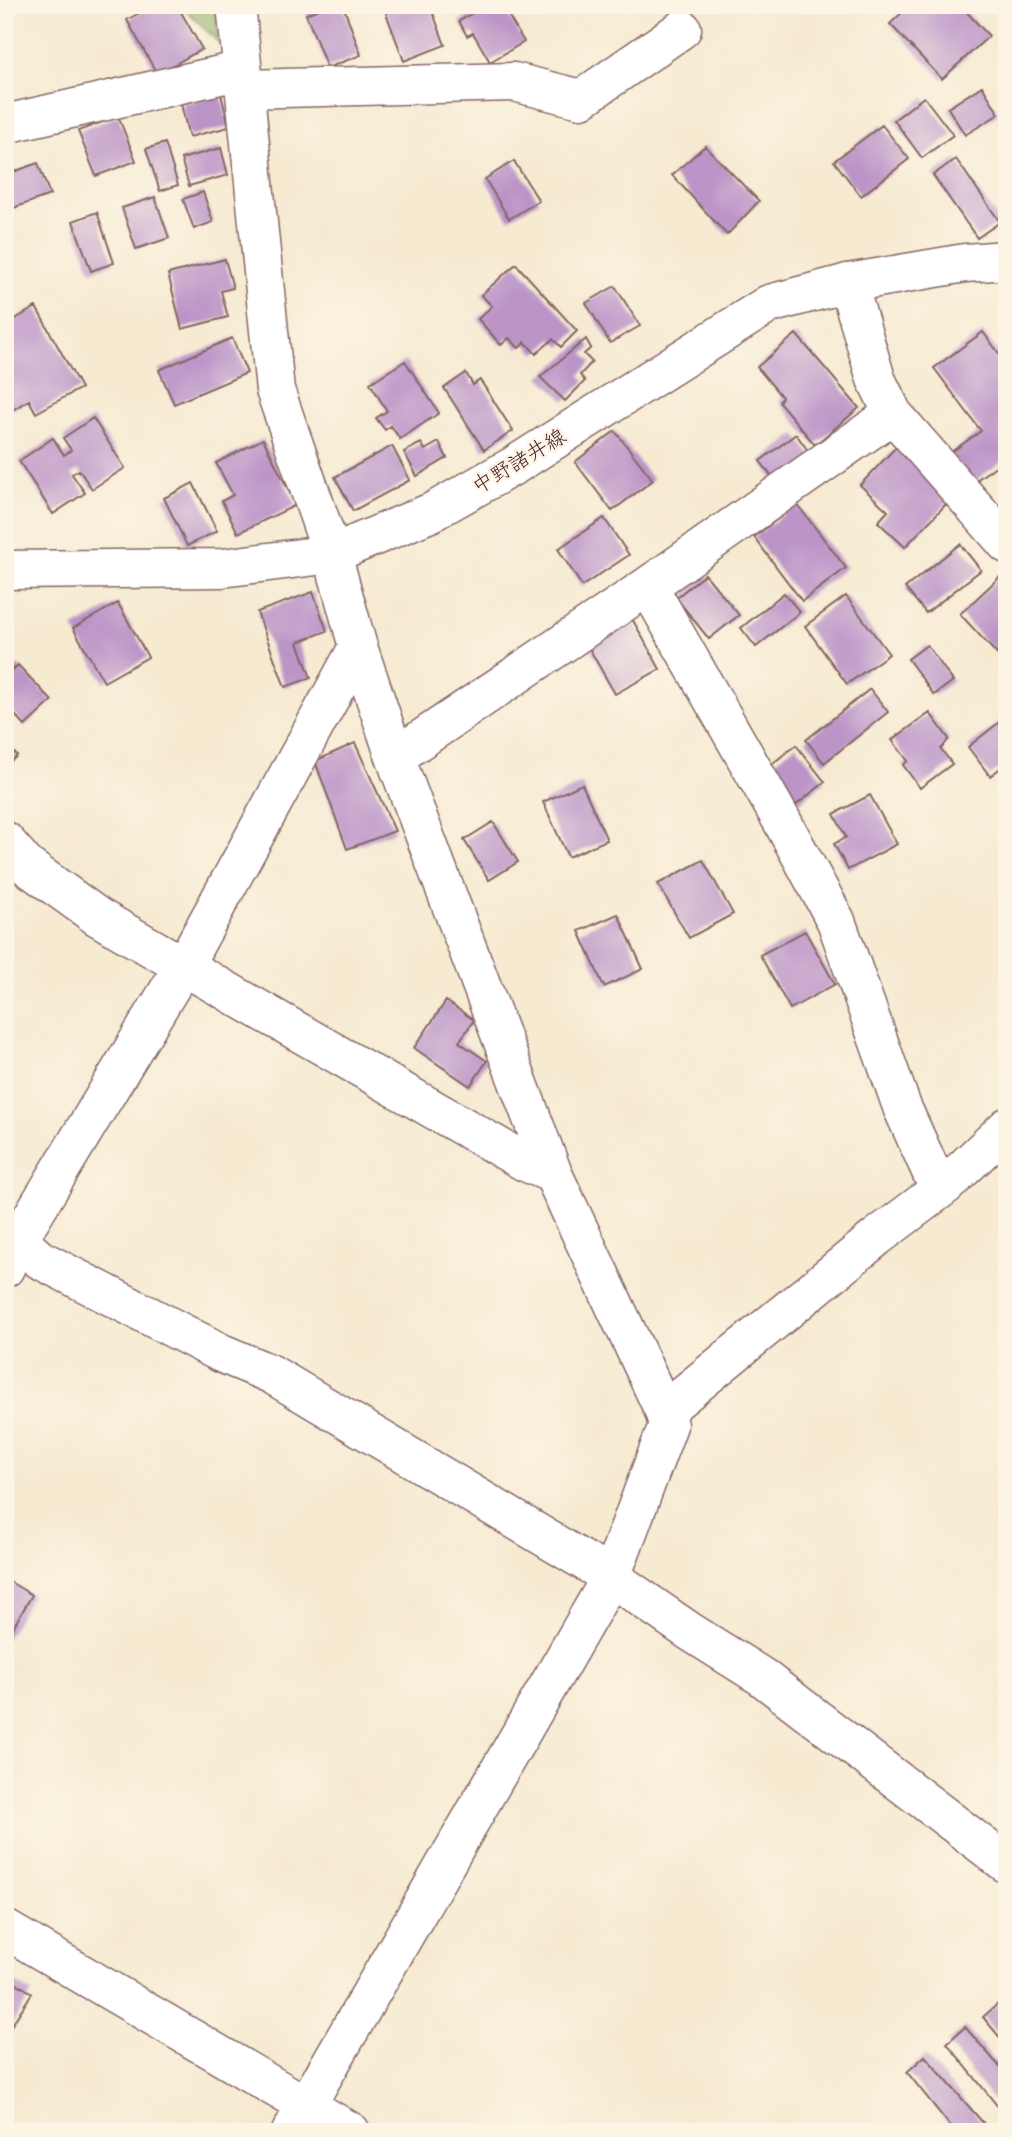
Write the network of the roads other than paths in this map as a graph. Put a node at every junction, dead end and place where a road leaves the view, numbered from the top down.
1 (236, 5) edge
2 (682, 29) dead end
3 (243, 79) junction
4 (5, 124) edge
5 (1007, 260) edge
6 (848, 284) junction
7 (893, 414) junction
8 (1007, 544) edge
9 (332, 554) junction
10 (5, 570) edge
11 (648, 586) junction
12 (358, 647) junction
13 (395, 757) junction
14 (5, 841) edge
15 (184, 965) junction
16 (1007, 1128) edge
17 (553, 1174) junction
18 (946, 1185) junction
19 (10, 1246) edge
20 (664, 1411) junction
21 (611, 1577) junction
22 (1007, 1864) edge
23 (5, 1929) edge
24 (299, 2119) edge
25 (351, 2132) edge

1 - 3 street
2 - 3 street
3 - 4 street
3 - 9 street
5 - 6 street, 中野諸井線
6 - 7 street
6 - 9 street, 中野諸井線
7 - 8 street
7 - 11 street
9 - 10 street, 中野諸井線
9 - 12 street
11 - 13 street
11 - 18 street
12 - 13 street
12 - 15 street
13 - 17 street
14 - 15 street
15 - 17 street
15 - 19 street
16 - 18 street
17 - 20 street
18 - 20 street
19 - 21 street
20 - 21 street
21 - 22 street
21 - 24 street
23 - 24 street
24 - 25 street

